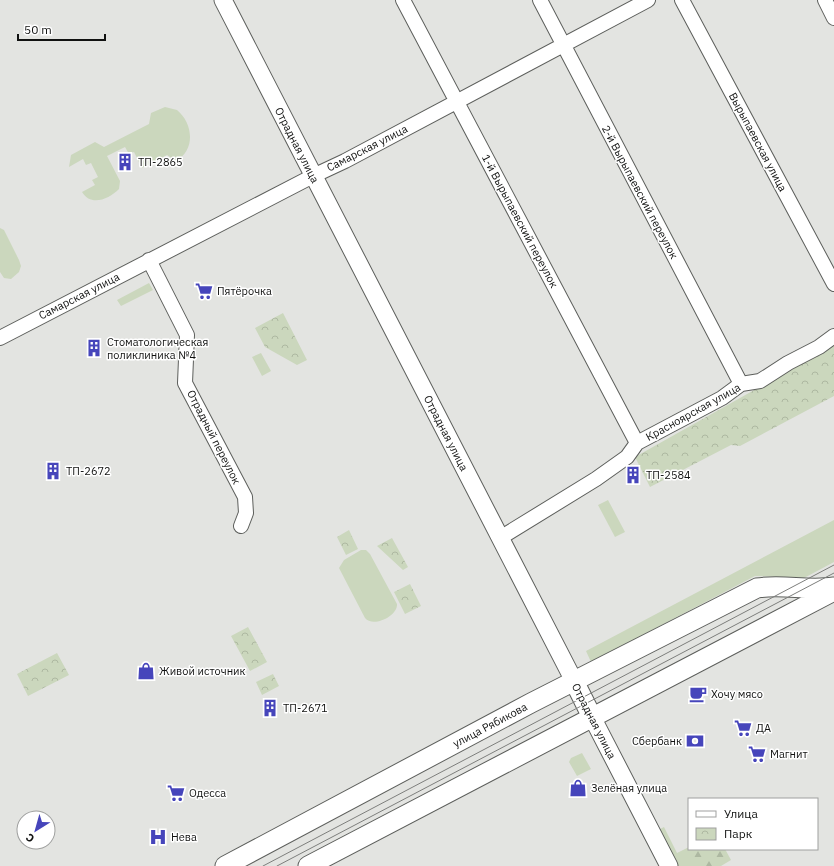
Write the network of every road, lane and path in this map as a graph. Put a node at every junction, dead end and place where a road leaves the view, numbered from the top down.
1 (223, 0) edge
2 (403, 0) edge
3 (540, 0) edge
4 (648, 0) edge
5 (682, 0) edge
6 (824, 0) edge
7 (834, 18) edge
8 (564, 45) junction
9 (456, 102) junction
10 (313, 176) junction
11 (149, 260) junction
12 (834, 284) edge
13 (834, 336) edge
14 (0, 338) edge
15 (741, 384) junction
16 (637, 443) junction
17 (241, 526) dead end
18 (500, 538) junction
19 (834, 587) edge
20 (834, 591) edge
21 (574, 681) junction
22 (592, 717) junction
23 (225, 866) edge
24 (308, 866) edge
25 (669, 866) edge

1 - 10 street, Отрадная улица
2 - 9 street, 1-й Вырыпаевский переулок
3 - 8 street, 2-й Вырыпаевский переулок
4 - 8 street, Самарская улица
5 - 12 street, Вырыпаевская улица
6 - 7 street
8 - 9 street, Самарская улица
8 - 15 street, 2-й Вырыпаевский переулок
9 - 10 street, Самарская улица
9 - 16 street, 1-й Вырыпаевский переулок
10 - 11 street, Самарская улица
10 - 18 street, Отрадная улица
11 - 14 street, Самарская улица
11 - 17 street, Отрадный переулок
13 - 15 street, Красноярская улица
15 - 16 street, Красноярская улица
16 - 18 street, Красноярская улица
18 - 21 street, Отрадная улица
19 - 21 main road, улица Рябикова
20 - 22 main road
21 - 22 main road, Отрадная улица
21 - 23 main road, улица Рябикова
22 - 24 main road
22 - 25 street, Отрадная улица

